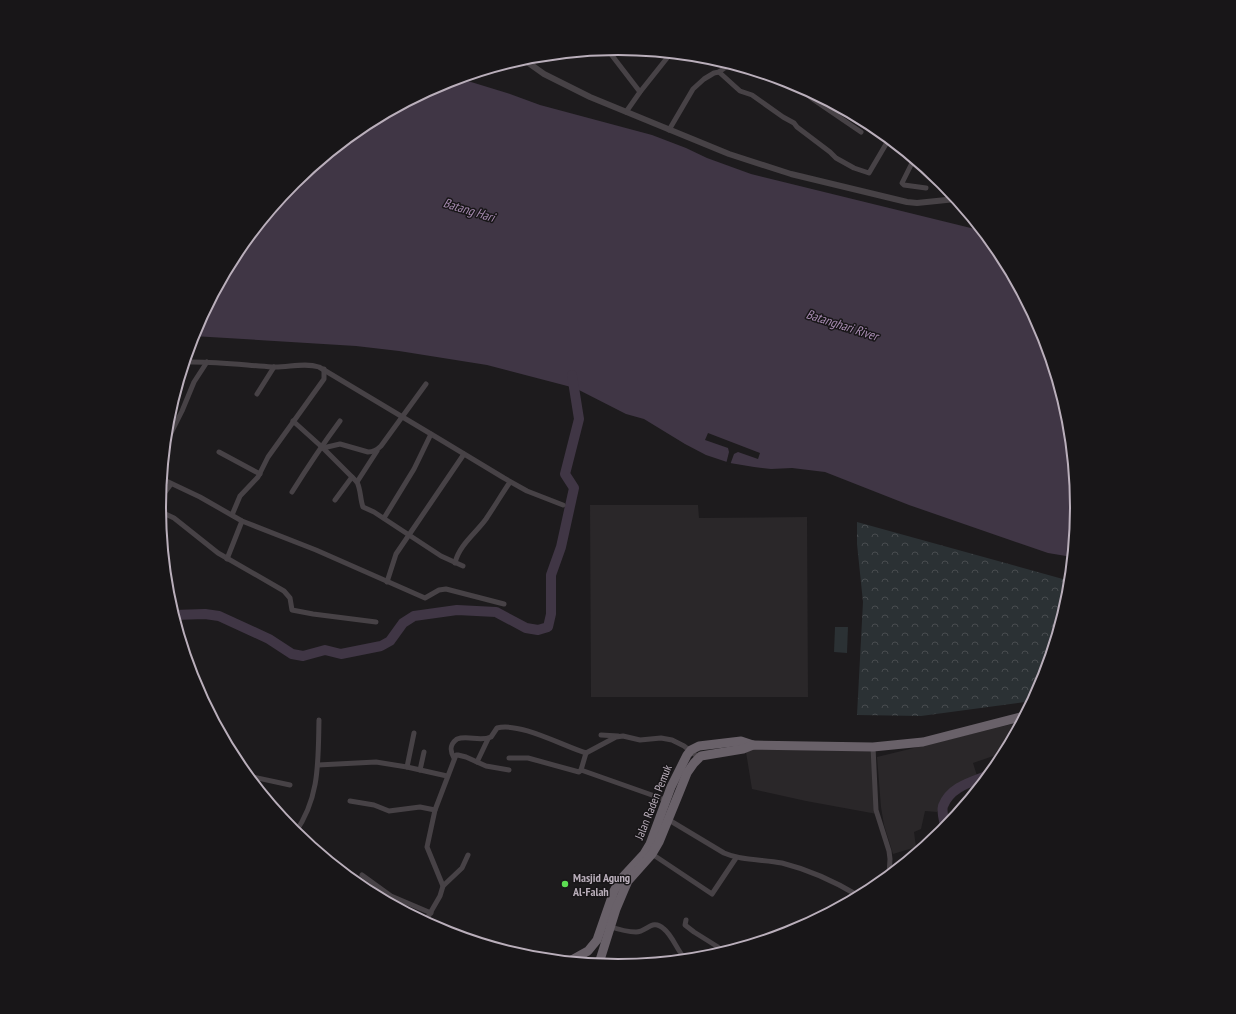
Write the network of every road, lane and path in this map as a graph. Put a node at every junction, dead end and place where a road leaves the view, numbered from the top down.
1 (612, 55) edge
2 (667, 58) edge
3 (530, 64) edge
4 (725, 68) edge
5 (719, 72) junction
6 (640, 92) junction
7 (814, 100) edge
8 (626, 112) junction
9 (669, 130) junction
10 (861, 132) dead end
11 (886, 143) edge
12 (912, 163) edge
13 (926, 188) dead end
14 (950, 200) edge
15 (190, 362) edge
16 (207, 362) junction
17 (274, 367) junction
18 (324, 370) junction
19 (426, 384) dead end
20 (257, 394) dead end
21 (402, 417) junction
22 (292, 421) junction
23 (340, 421) dead end
24 (174, 427) edge
25 (431, 434) junction
26 (322, 447) junction
27 (379, 448) junction
28 (219, 452) dead end
29 (464, 454) junction
30 (260, 474) junction
31 (352, 477) junction
32 (167, 482) edge
33 (358, 482) junction
34 (510, 482) junction
35 (171, 484) junction
36 (167, 490) edge
37 (292, 492) dead end
38 (335, 500) dead end
39 (563, 505) dead end
40 (166, 514) edge
41 (232, 515) junction
42 (384, 518) junction
43 (242, 521) junction
44 (409, 534) junction
45 (227, 559) junction
46 (455, 563) junction
47 (463, 566) dead end
48 (387, 582) junction
49 (504, 604) dead end
50 (376, 622) dead end
51 (1017, 718) edge
52 (319, 720) dead end
53 (414, 733) dead end
54 (601, 735) dead end
55 (619, 736) junction
56 (488, 739) junction
57 (754, 745) junction
58 (873, 747) junction
59 (691, 750) junction
60 (424, 752) dead end
61 (586, 753) junction
62 (698, 757) junction
63 (454, 758) junction
64 (509, 758) dead end
65 (477, 762) junction
66 (318, 765) junction
67 (407, 767) junction
68 (420, 770) junction
69 (509, 770) dead end
70 (581, 770) junction
71 (447, 776) junction
72 (256, 778) edge
73 (290, 785) dead end
74 (666, 800) junction
75 (350, 801) dead end
76 (435, 810) junction
77 (669, 820) junction
78 (299, 828) edge
79 (652, 854) junction
80 (468, 855) dead end
81 (736, 858) junction
82 (889, 869) edge
83 (362, 875) dead end
84 (443, 886) junction
85 (853, 893) edge
86 (431, 913) junction
87 (429, 917) edge
88 (686, 920) dead end
89 (606, 926) junction
90 (601, 941) junction
91 (718, 948) edge
92 (682, 954) edge
93 (577, 957) edge
94 (598, 958) edge

1 - 6 street
2 - 6 street
3 - 8 street
4 - 5 street
5 - 9 street
5 - 11 street
6 - 8 street
7 - 10 street
8 - 9 street
9 - 14 street
12 - 13 street
15 - 16 street
16 - 17 street
16 - 24 street
17 - 18 street
17 - 20 street
18 - 21 street
18 - 22 street
19 - 21 street
21 - 25 street
21 - 27 street
22 - 26 street
22 - 30 street
23 - 26 street
25 - 29 street
25 - 42 street
26 - 27 street
26 - 31 street
26 - 37 street
27 - 33 street
28 - 30 street
29 - 34 street
29 - 44 street
30 - 41 street
31 - 33 street
31 - 38 street
32 - 35 street
33 - 42 street
34 - 39 street
34 - 46 street
35 - 36 street
35 - 41 street
40 - 45 street
41 - 43 street
42 - 44 street
43 - 45 street
43 - 48 street
44 - 46 street
44 - 48 street
45 - 50 street
46 - 47 street
48 - 49 street
51 - 58 highway
52 - 66 street
53 - 67 street
54 - 55 street
55 - 59 street
55 - 61 street
56 - 61 street
56 - 63 street
56 - 65 street
57 - 58 highway
57 - 59 highway
57 - 62 highway
58 - 82 street
59 - 62 street
59 - 74 highway, Jalan Raden Pemuk
60 - 68 street
61 - 70 street
62 - 77 highway, Jalan Raden Pemuk
63 - 65 street
63 - 71 street
64 - 70 street
65 - 69 street
66 - 67 street
66 - 78 street
67 - 68 street
68 - 71 street
70 - 74 street
71 - 76 street
72 - 73 street
74 - 89 highway, Jalan Raden Pemuk
75 - 76 street
76 - 84 street
77 - 79 highway, Jalan Raden Pemuk
77 - 81 street
79 - 81 street
79 - 89 highway, Jalan Raden Pemuk
80 - 84 street
81 - 85 street
83 - 86 street
84 - 86 street
86 - 87 street
88 - 91 street
89 - 90 highway, Jalan Raden Pemuk
89 - 92 street
90 - 93 highway
90 - 94 highway, Jalan Raden Pemuk

